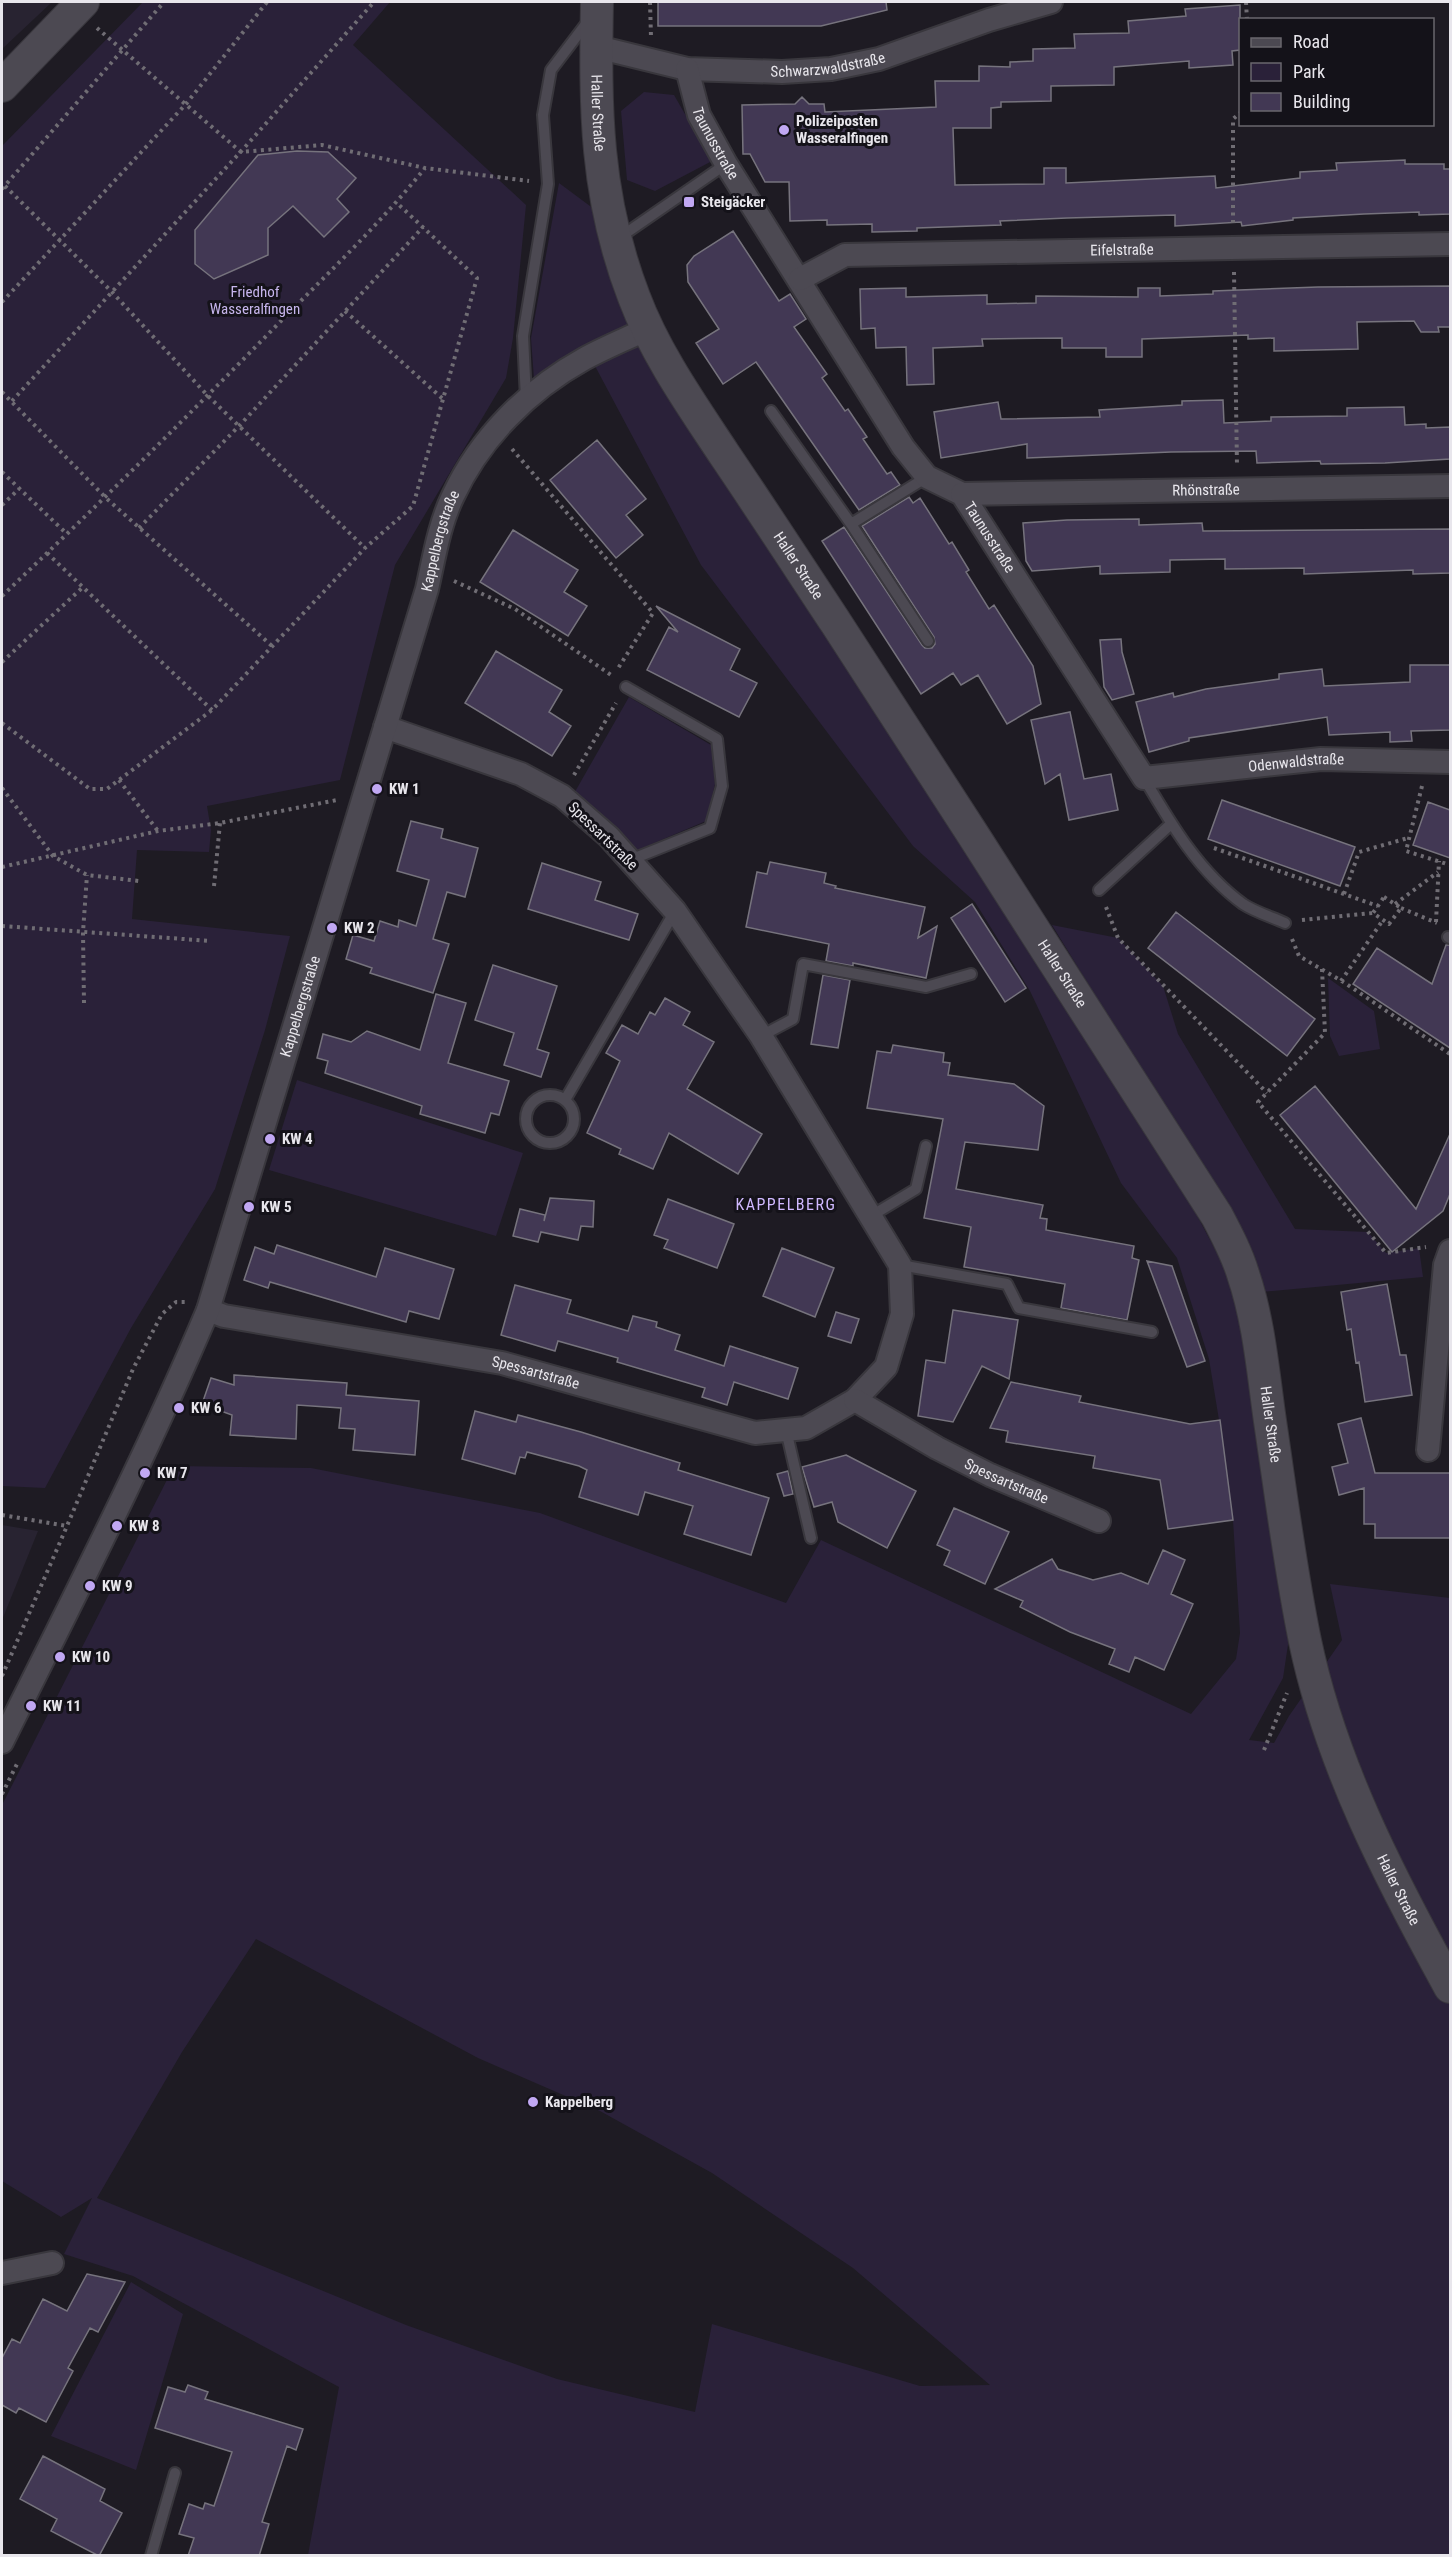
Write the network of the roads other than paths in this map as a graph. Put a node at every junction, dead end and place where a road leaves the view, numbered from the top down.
1 (1051, 2) edge
2 (597, 6) edge
3 (89, 13) edge
4 (597, 47) junction
5 (687, 69) junction
6 (6, 80) edge
7 (726, 164) junction
8 (614, 237) junction
9 (1450, 244) edge
10 (800, 279) junction
11 (647, 329) junction
12 (526, 399) junction
13 (771, 411) dead end
14 (927, 477) junction
15 (1450, 486) edge
16 (962, 494) junction
17 (851, 524) junction
18 (928, 641) dead end
19 (626, 687) road end
20 (385, 727) junction
21 (1450, 762) edge
22 (1144, 778) junction
23 (1171, 824) junction
24 (630, 860) junction
25 (1099, 890) road end
26 (675, 911) junction
27 (1285, 923) road end
28 (971, 974) dead end
29 (761, 1036) junction
30 (565, 1100) junction
31 (926, 1146) dead end
32 (871, 1216) junction
33 (1440, 1249) edge
34 (900, 1264) junction
35 (208, 1310) junction
36 (1152, 1332) dead end
37 (855, 1400) junction
38 (786, 1430) junction
39 (1428, 1450) dead end
40 (1099, 1521) dead end
41 (812, 1538) dead end
42 (2, 1742) edge
43 (1450, 1987) edge
44 (52, 2263) dead end
45 (2, 2273) edge
46 (175, 2473) dead end
47 (152, 2556) edge

1 - 5 street, Schwarzwaldstraße
2 - 4 main road, Haller Straße
2 - 12 lane
3 - 6 main road
4 - 5 street, Schwarzwaldstraße
4 - 8 main road, Haller Straße
5 - 7 street, Taunusstraße
7 - 8 lane
7 - 10 street, Taunusstraße
8 - 11 main road, Haller Straße
9 - 10 street, Eifelstraße
10 - 14 street, Taunusstraße
11 - 12 street, Kappelbergstraße
11 - 43 main road, Haller Straße
12 - 20 street, Kappelbergstraße
13 - 17 lane
14 - 16 street, Taunusstraße
14 - 17 lane
15 - 16 street, Rhönstraße
16 - 22 street, Taunusstraße
17 - 18 lane
19 - 24 lane
20 - 24 street, Spessartstraße
20 - 35 street, Kappelbergstraße
21 - 22 street, Odenwaldstraße
22 - 23 lane, Taunusstraße
23 - 25 lane
23 - 27 lane, Taunusstraße
24 - 26 street, Spessartstraße
26 - 29 street, Spessartstraße
26 - 30 lane
28 - 29 lane
29 - 32 street, Spessartstraße
30 - 30 lane
31 - 32 lane
32 - 34 street, Spessartstraße
33 - 39 street
34 - 36 lane
34 - 37 street, Spessartstraße
35 - 38 street, Spessartstraße
35 - 42 street, Kappelbergstraße
37 - 38 street, Spessartstraße
37 - 40 street, Spessartstraße
38 - 41 lane
44 - 45 street
46 - 47 lane

